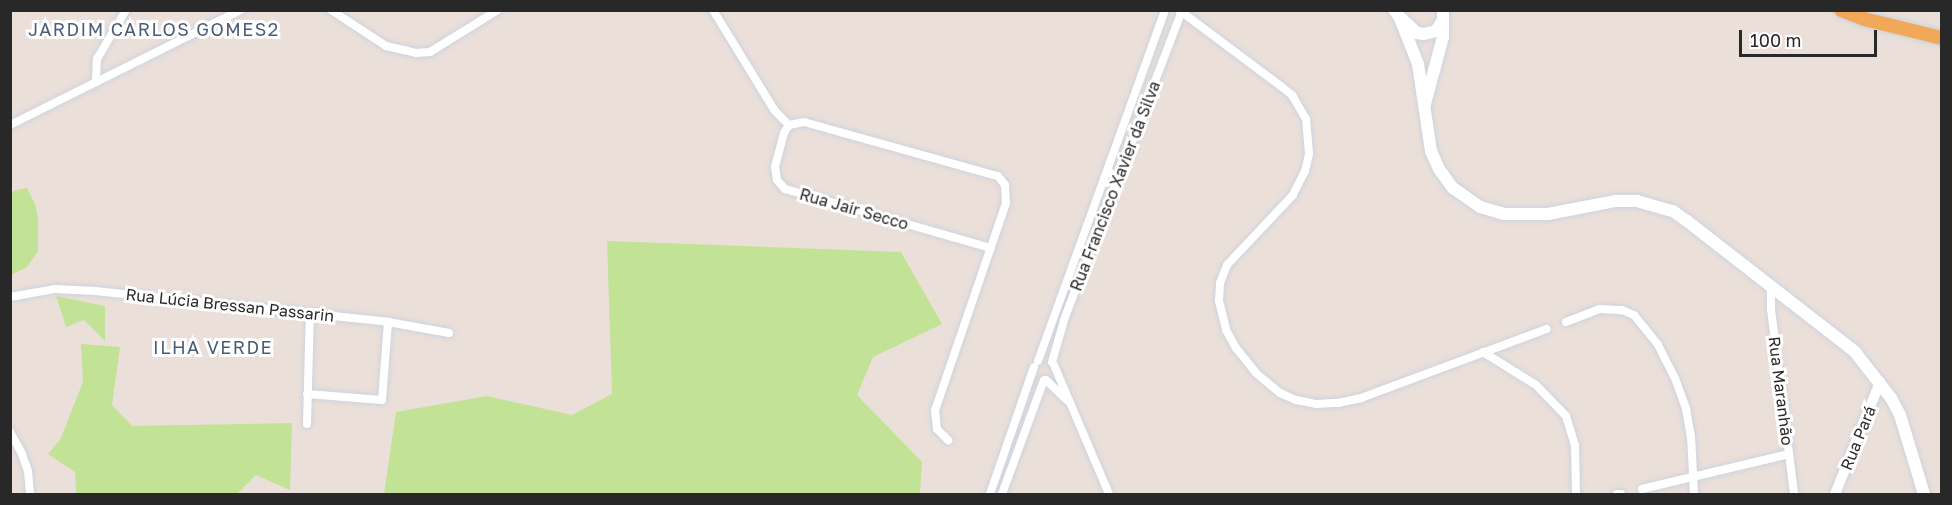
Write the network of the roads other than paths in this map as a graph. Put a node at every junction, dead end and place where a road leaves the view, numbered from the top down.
1 (126, 10) edge
2 (241, 10) edge
3 (331, 10) edge
4 (498, 10) edge
5 (713, 10) edge
6 (1165, 10) edge
7 (1841, 10) edge
8 (1180, 11) edge
9 (1397, 13) edge
10 (1443, 15) edge
11 (1941, 38) edge
12 (96, 82) junction
13 (1424, 108) junction
14 (10, 125) edge
15 (789, 125) junction
16 (991, 248) junction
17 (1771, 287) junction
18 (10, 297) edge
19 (310, 313) junction
20 (388, 322) junction
21 (1566, 322) dead end
22 (1546, 329) dead end
23 (449, 333) dead end
24 (1484, 352) junction
25 (1053, 363) junction
26 (1036, 364) junction
27 (1045, 380) junction
28 (1880, 382) junction
29 (307, 394) junction
30 (1025, 396) junction
31 (1037, 400) junction
32 (1069, 403) junction
33 (307, 424) dead end
34 (10, 432) edge
35 (948, 440) dead end
36 (1789, 454) junction
37 (1696, 477) junction
38 (1642, 489) dead end
39 (30, 495) edge
40 (990, 495) edge
41 (1002, 495) edge
42 (1109, 495) edge
43 (1575, 495) edge
44 (1695, 495) edge
45 (1794, 495) edge
46 (1835, 495) edge
47 (1924, 495) edge

1 - 12 street
2 - 12 street
3 - 4 street
5 - 15 street
6 - 26 street, Rua Francisco Xavier da Silva
7 - 11 main road
8 - 24 street
8 - 25 street, Rua Francisco Xavier da Silva
9 - 10 main road
9 - 13 main road
10 - 13 main road
12 - 14 street
13 - 17 main road
15 - 16 street, Rua Jair Secco
15 - 16 street
16 - 35 street
17 - 28 main road
17 - 36 street, Rua Maranhão
18 - 19 street, Rua Lúcia Bressan Passarin
19 - 20 street, Rua Lúcia Bressan Passarin
19 - 29 street
20 - 23 street, Rua Lúcia Bressan Passarin
20 - 29 street
21 - 37 street
22 - 24 street
24 - 43 street
25 - 26 street
25 - 27 street
25 - 32 street
26 - 27 street
26 - 30 street, Rua Francisco Xavier da Silva
27 - 31 street
27 - 32 street
28 - 46 street, Rua Pará
28 - 47 main road
29 - 33 street
30 - 31 street
30 - 40 street, Rua Francisco Xavier da Silva
31 - 41 street
32 - 42 street
34 - 39 street
36 - 37 street
36 - 45 street, Rua Maranhão
37 - 38 street
37 - 44 street

